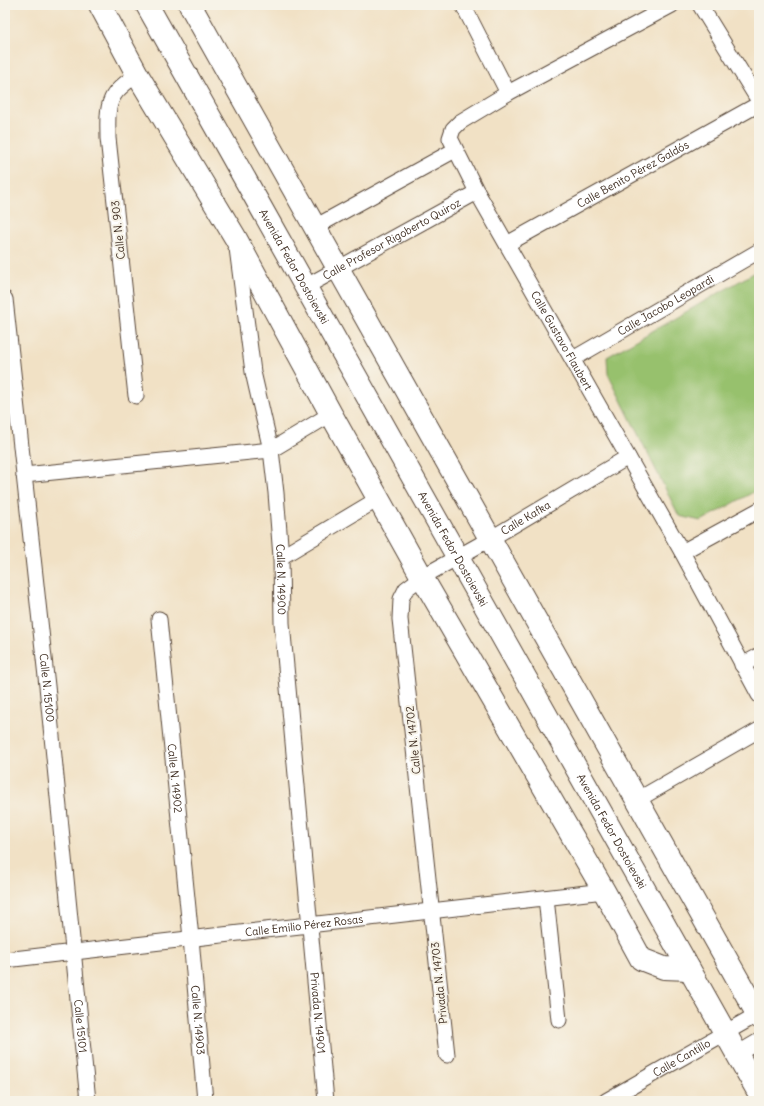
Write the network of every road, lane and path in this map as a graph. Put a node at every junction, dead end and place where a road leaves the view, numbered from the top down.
1 (100, 5) edge
2 (147, 5) edge
3 (190, 5) edge
4 (463, 5) edge
5 (672, 5) edge
6 (700, 5) edge
7 (137, 74) junction
8 (508, 93) junction
9 (759, 103) edge
10 (455, 150) junction
11 (477, 192) junction
12 (315, 227) junction
13 (235, 237) junction
14 (507, 244) junction
15 (759, 251) edge
16 (338, 268) junction
17 (306, 287) junction
18 (5, 299) edge
19 (573, 359) junction
20 (136, 396) dead end
21 (331, 414) junction
22 (271, 450) junction
23 (628, 457) junction
24 (24, 475) junction
25 (378, 500) junction
26 (759, 510) edge
27 (490, 539) junction
28 (682, 552) junction
29 (281, 557) junction
30 (458, 557) junction
31 (422, 577) junction
32 (159, 619) dead end
33 (759, 656) edge
34 (742, 665) junction
35 (759, 695) edge
36 (759, 730) edge
37 (637, 800) junction
38 (604, 891) junction
39 (546, 898) junction
40 (431, 911) junction
41 (310, 925) junction
42 (191, 938) junction
43 (74, 952) junction
44 (5, 960) edge
45 (689, 969) junction
46 (758, 1016) edge
47 (559, 1020) dead end
48 (725, 1033) junction
49 (759, 1042) edge
50 (737, 1054) junction
51 (447, 1055) dead end
52 (759, 1093) edge
53 (88, 1101) edge
54 (205, 1101) edge
55 (326, 1101) edge
56 (606, 1101) edge

1 - 7 main road
2 - 17 main road, Avenida Fedor Dostoievski
3 - 12 main road
4 - 8 street
5 - 8 street
6 - 9 street
7 - 13 main road
7 - 20 street, Calle N. 903
8 - 10 street, Calle Gustavo Flaubert
9 - 14 street, Calle Benito Pérez Galdós
10 - 11 street, Calle Gustavo Flaubert
10 - 12 street
11 - 14 street, Calle Gustavo Flaubert
11 - 16 street, Calle Profesor Rigoberto Quiroz
12 - 16 main road
13 - 21 main road
13 - 22 street, Calle N. 14900
14 - 19 street, Calle Gustavo Flaubert
15 - 19 street, Calle Jacobo Leopardi
16 - 17 street, Calle Profesor Rigoberto Quiroz
16 - 27 main road
17 - 30 main road, Avenida Fedor Dostoievski
18 - 24 street, Calle N. 15100
19 - 23 street, Calle Gustavo Flaubert
21 - 22 street
21 - 25 main road
22 - 24 street
22 - 29 street, Calle N. 14900
23 - 27 street, Calle Kafka
23 - 28 street, Calle Gustavo Flaubert
24 - 43 street, Calle N. 15100
25 - 29 street
25 - 31 main road
26 - 28 street
27 - 30 street, Calle Kafka
27 - 37 main road
28 - 34 street, Calle Gustavo Flaubert
29 - 41 street, Calle N. 14900
30 - 31 street, Calle Kafka
30 - 45 main road, Avenida Fedor Dostoievski
31 - 38 main road
31 - 40 street, Calle N. 14702
32 - 42 street, Calle N. 14902
33 - 34 street
34 - 35 street, Calle Gustavo Flaubert
36 - 37 street
37 - 46 main road
38 - 39 street, Calle Emilio Pérez Rosas
38 - 45 main road
39 - 40 street, Calle Emilio Pérez Rosas
39 - 47 street
40 - 41 street, Calle Emilio Pérez Rosas
40 - 51 street, Privada N. 14703
41 - 42 street, Calle Emilio Pérez Rosas
41 - 55 street, Privada N. 14901
42 - 43 street, Calle Emilio Pérez Rosas
42 - 54 street, Calle N. 14903
43 - 44 street, Calle Emilio Pérez Rosas
43 - 53 street, Calle 15101
45 - 48 main road, Avenida Fedor Dostoievski
46 - 48 street, Calle Cantillo
48 - 50 main road, Avenida Fedor Dostoievski
48 - 56 street, Calle Cantillo
49 - 50 street
50 - 52 main road, Avenida Fedor Dostoievski

